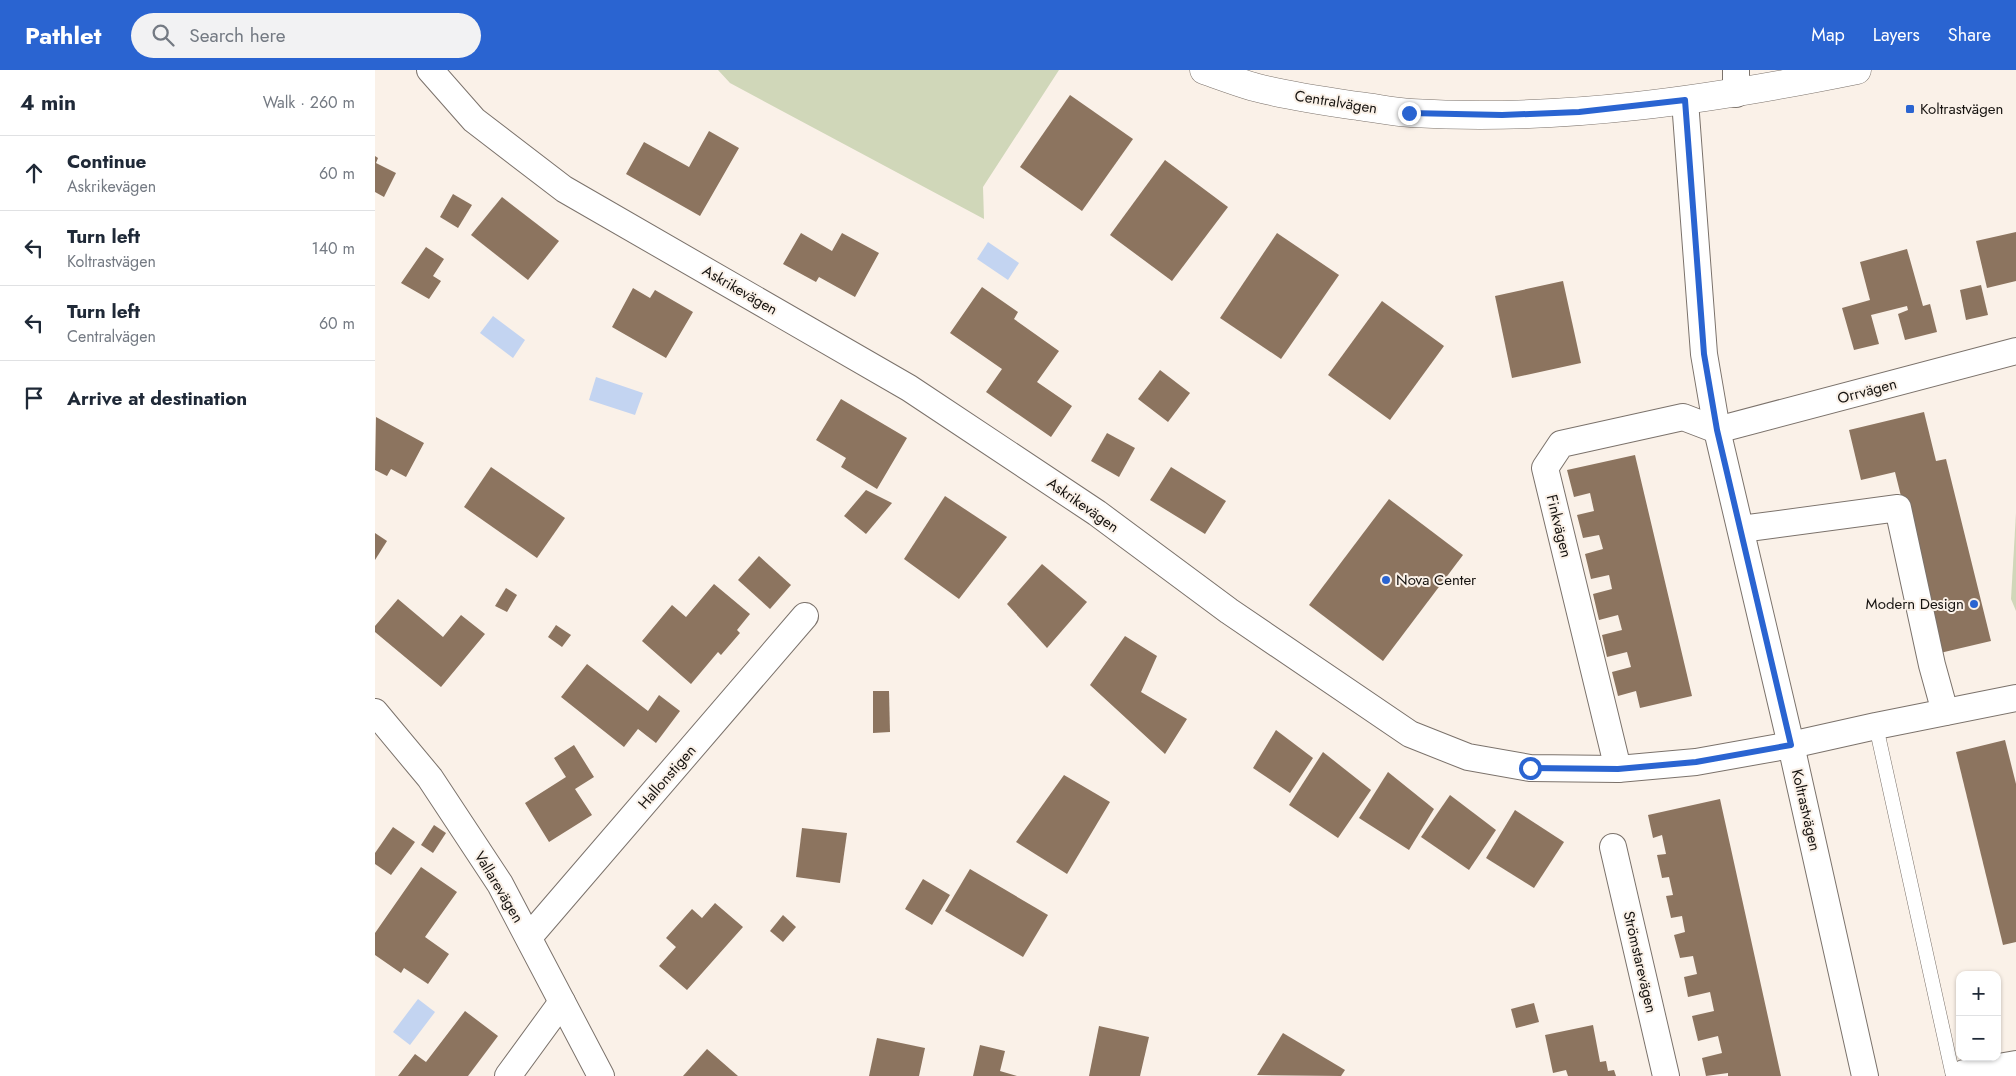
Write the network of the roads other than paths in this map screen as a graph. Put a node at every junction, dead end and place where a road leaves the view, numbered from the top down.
1 (430, 70) edge
2 (1204, 70) edge
3 (1857, 70) edge
4 (1736, 82) edge
5 (1685, 100) junction
6 (2016, 351) edge
7 (1717, 430) junction
8 (1741, 529) junction
9 (805, 616) dead end
10 (2016, 698) edge
11 (375, 712) edge
12 (1945, 712) junction
13 (1876, 726) junction
14 (1791, 745) junction
15 (1618, 769) junction
16 (1613, 847) dead end
17 (529, 937) junction
18 (562, 1002) junction
19 (2016, 1064) edge
20 (508, 1076) edge
21 (601, 1076) edge
22 (1666, 1076) edge
23 (1865, 1076) edge
24 (1953, 1076) edge
25 (1959, 1076) edge

1 - 15 street, Askrikevägen
2 - 5 street, Centralvägen
3 - 4 street, Centralvägen
4 - 5 street, Centralvägen
5 - 7 street, Koltrastvägen
6 - 7 street, Orrvägen
7 - 8 street, Koltrastvägen
7 - 15 street, Finkvägen
8 - 12 street
8 - 14 street, Koltrastvägen
9 - 17 street, Hallonstigen
10 - 12 street
11 - 17 street, Vallarevägen
12 - 13 street
13 - 14 street
13 - 24 lane
14 - 15 street, Askrikevägen
14 - 23 street, Koltrastvägen
16 - 22 street, Strömstarevägen
17 - 18 street, Vallarevägen
18 - 20 street
18 - 21 street, Vallarevägen
19 - 25 street

